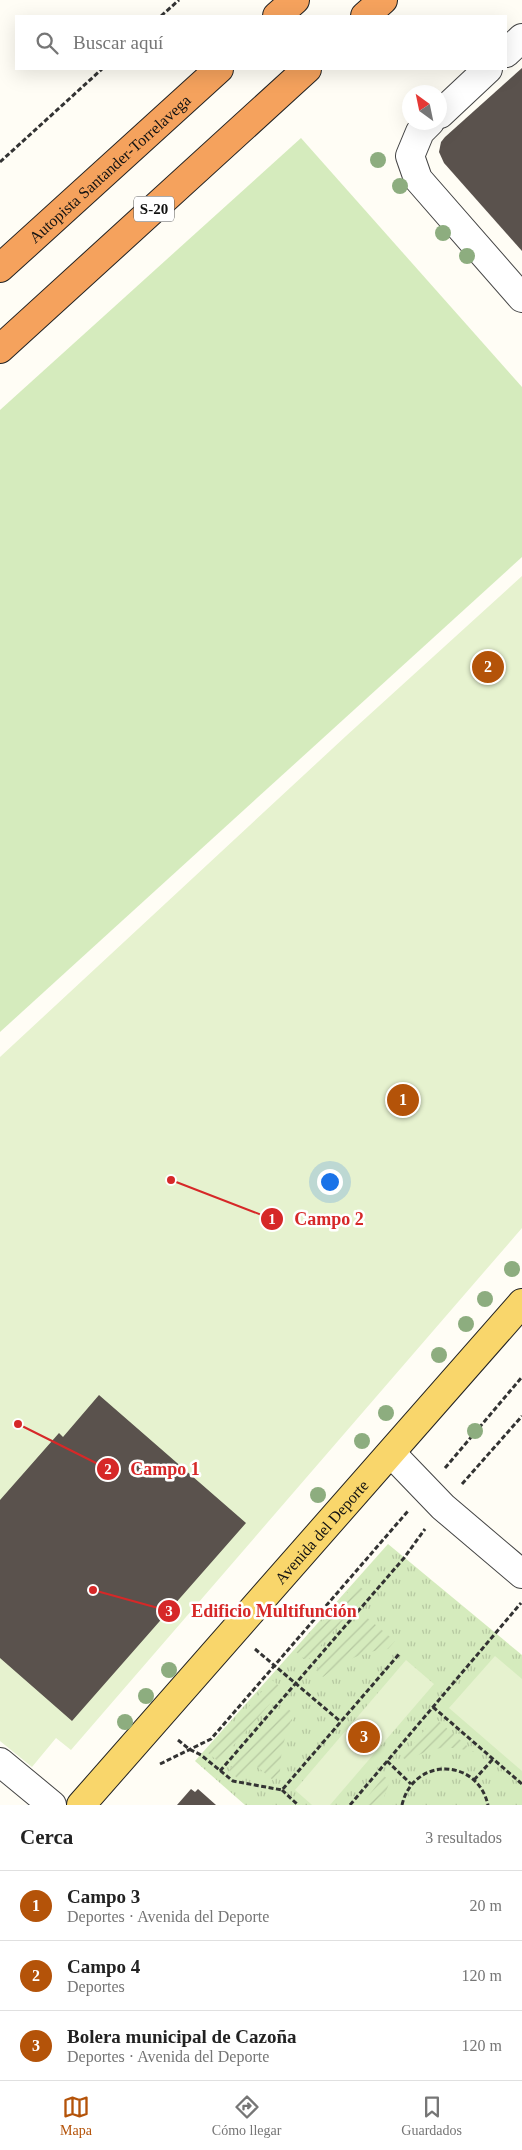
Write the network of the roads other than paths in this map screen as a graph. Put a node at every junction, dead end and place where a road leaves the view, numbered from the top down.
1 (295, 0) edge
2 (383, 0) edge
3 (278, 15) edge
4 (366, 15) edge
5 (522, 38) edge
6 (507, 52) edge
7 (218, 70) edge
8 (307, 70) edge
9 (487, 70) edge
10 (447, 107) edge
11 (422, 130) edge
12 (0, 268) edge
13 (522, 298) edge
14 (0, 350) edge
15 (522, 1303) edge
16 (392, 1454) junction
17 (522, 1574) edge
18 (0, 1762) edge
19 (52, 1805) edge
20 (81, 1805) edge

1 - 3 highway
2 - 4 highway
5 - 6 street
7 - 12 highway, Autopista Santander-Torrelavega
8 - 14 highway, S-20
9 - 10 street
11 - 13 street
15 - 16 main road, Avenida del Deporte
16 - 17 street
16 - 20 main road, Avenida del Deporte
18 - 19 street

